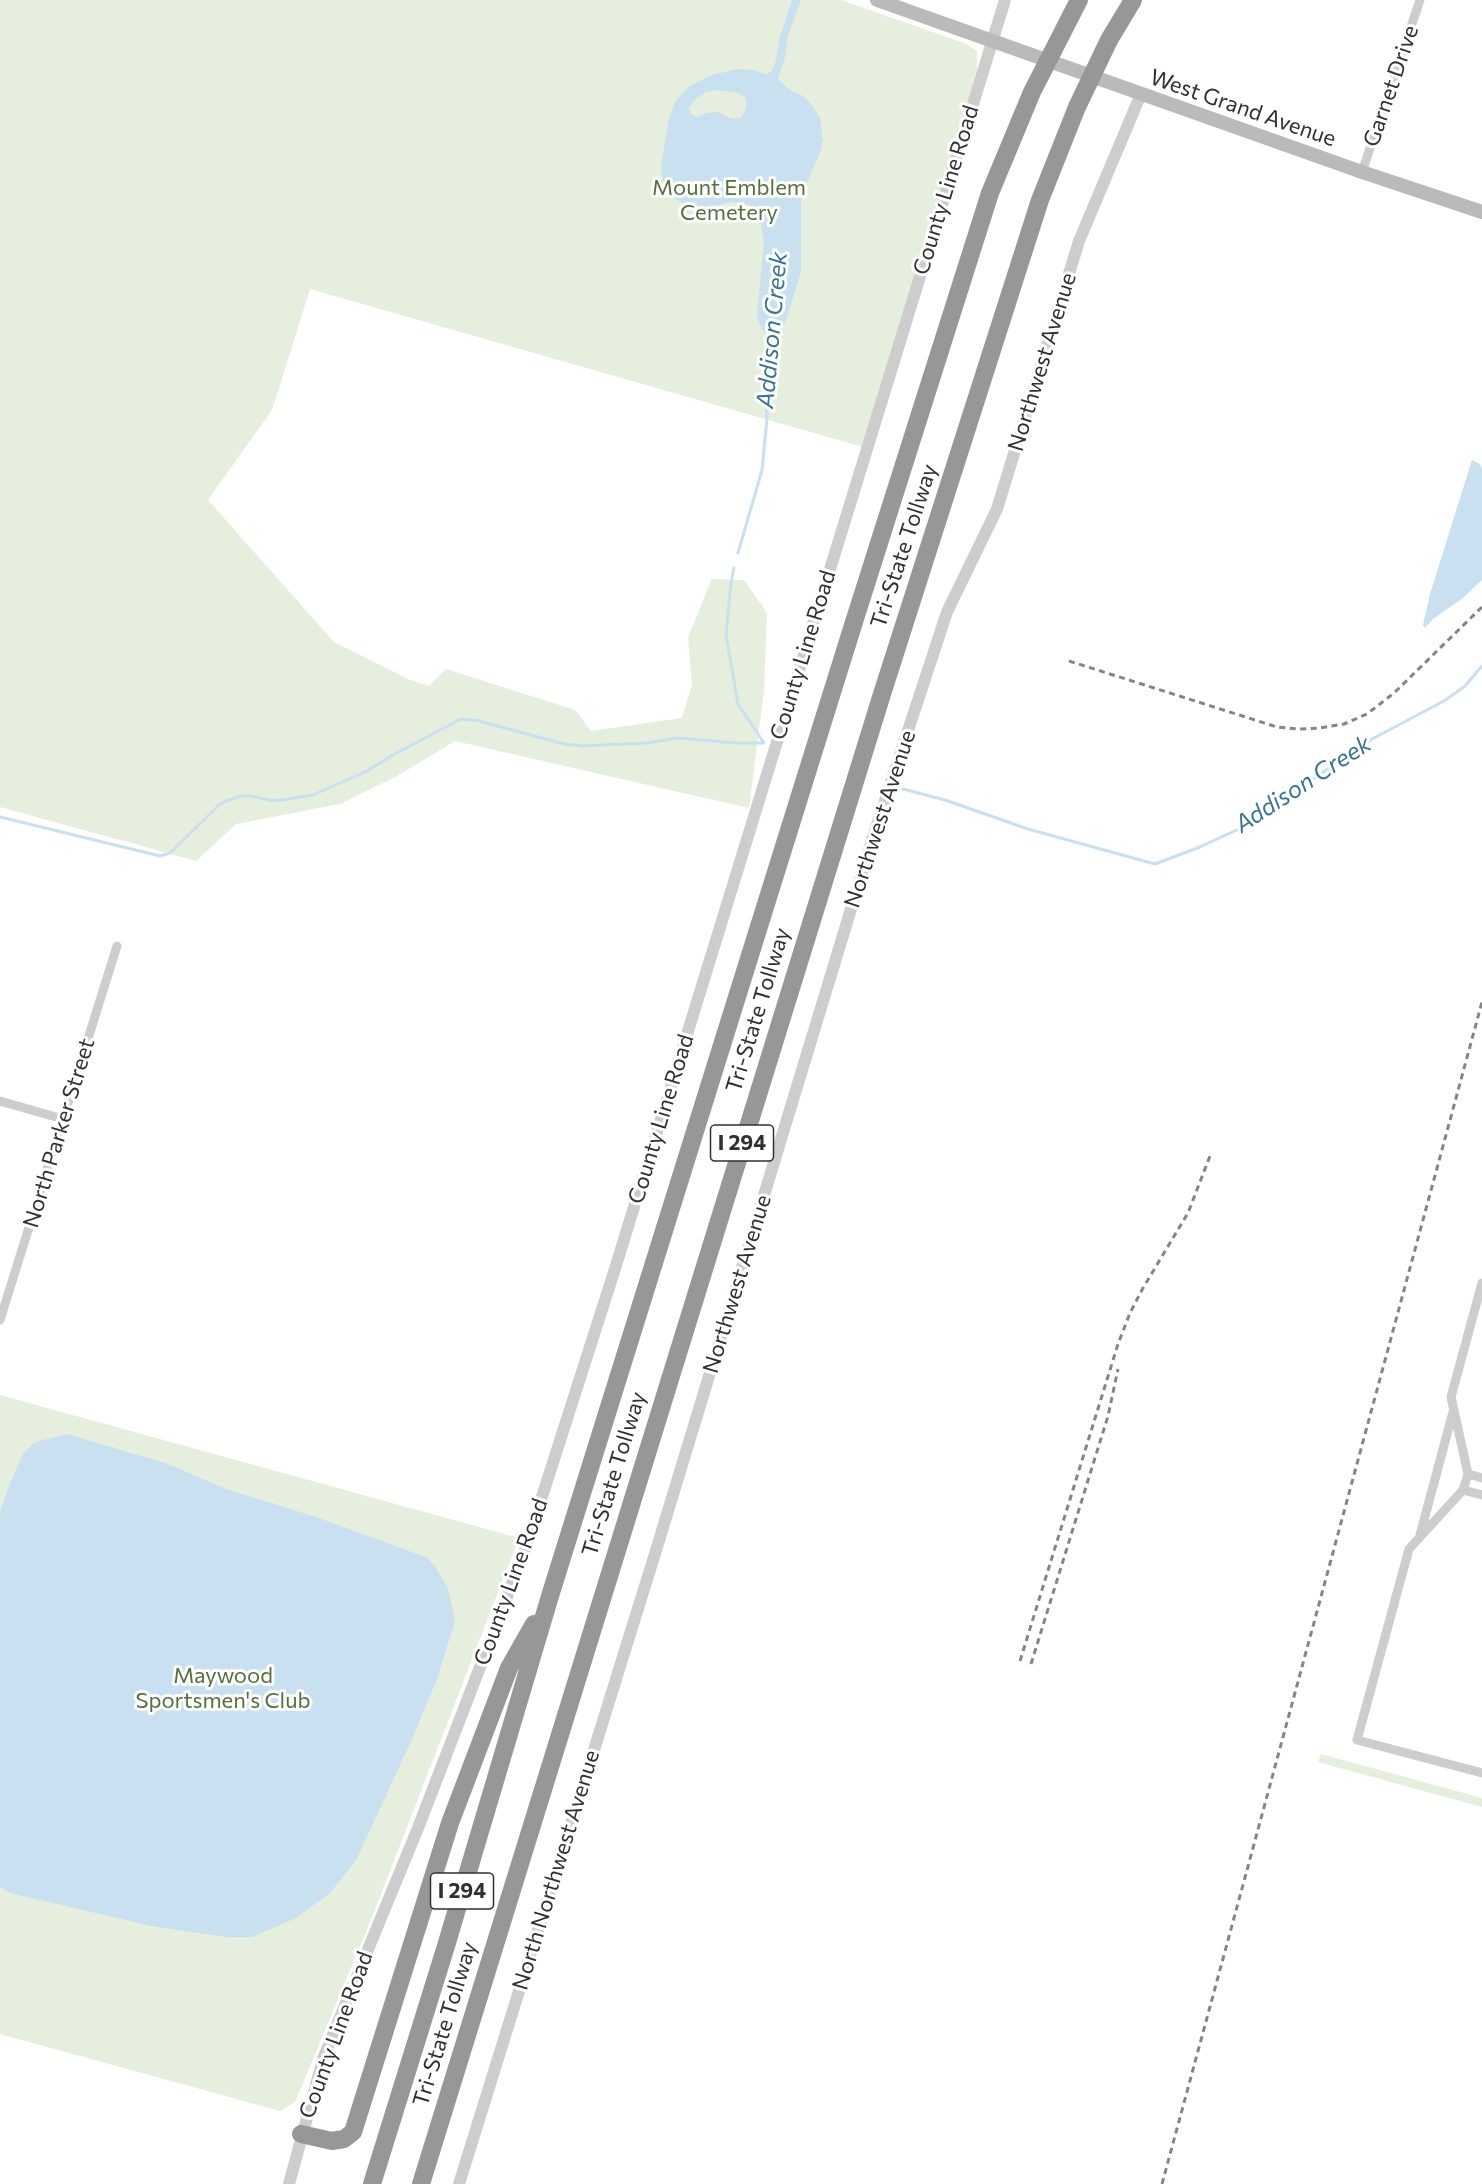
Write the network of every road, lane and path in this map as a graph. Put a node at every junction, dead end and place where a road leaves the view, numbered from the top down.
1 (877, 0) edge
2 (1005, 0) edge
3 (1078, 0) edge
4 (1133, 0) edge
5 (1420, 0) edge
6 (992, 40) junction
7 (1141, 94) junction
8 (1362, 172) junction
9 (1482, 212) edge
10 (117, 946) dead end
11 (0, 1101) edge
12 (63, 1119) junction
13 (1482, 1283) edge
14 (0, 1320) edge
15 (1454, 1410) junction
16 (1468, 1474) junction
17 (1482, 1478) edge
18 (1463, 1490) junction
19 (1482, 1495) edge
20 (1420, 1537) junction
21 (654, 1557) joint
22 (550, 1596) junction
23 (1482, 1773) edge
24 (301, 2134) junction
25 (289, 2184) edge
26 (372, 2184) edge
27 (421, 2184) edge
28 (459, 2184) edge

1 - 6 main road, West Grand Avenue
2 - 6 street, County Line Road
3 - 22 highway, Tri-State Tollway / I 294
4 - 27 highway, Tri-State Tollway / I 294
5 - 8 street, Garnet Drive
6 - 7 main road, West Grand Avenue
6 - 24 street, County Line Road
7 - 8 main road, West Grand Avenue
7 - 21 street, Northwest Avenue
8 - 9 main road, West Grand Avenue
10 - 12 street, North Parker Street
11 - 12 street
12 - 14 street, North Parker Street
13 - 15 street
15 - 16 street
15 - 20 street
16 - 17 street
16 - 18 street
18 - 19 street
18 - 20 street
20 - 23 street
21 - 28 street, North Northwest Avenue
22 - 24 highway
22 - 26 highway, Tri-State Tollway / I 294
24 - 25 street, County Line Road

